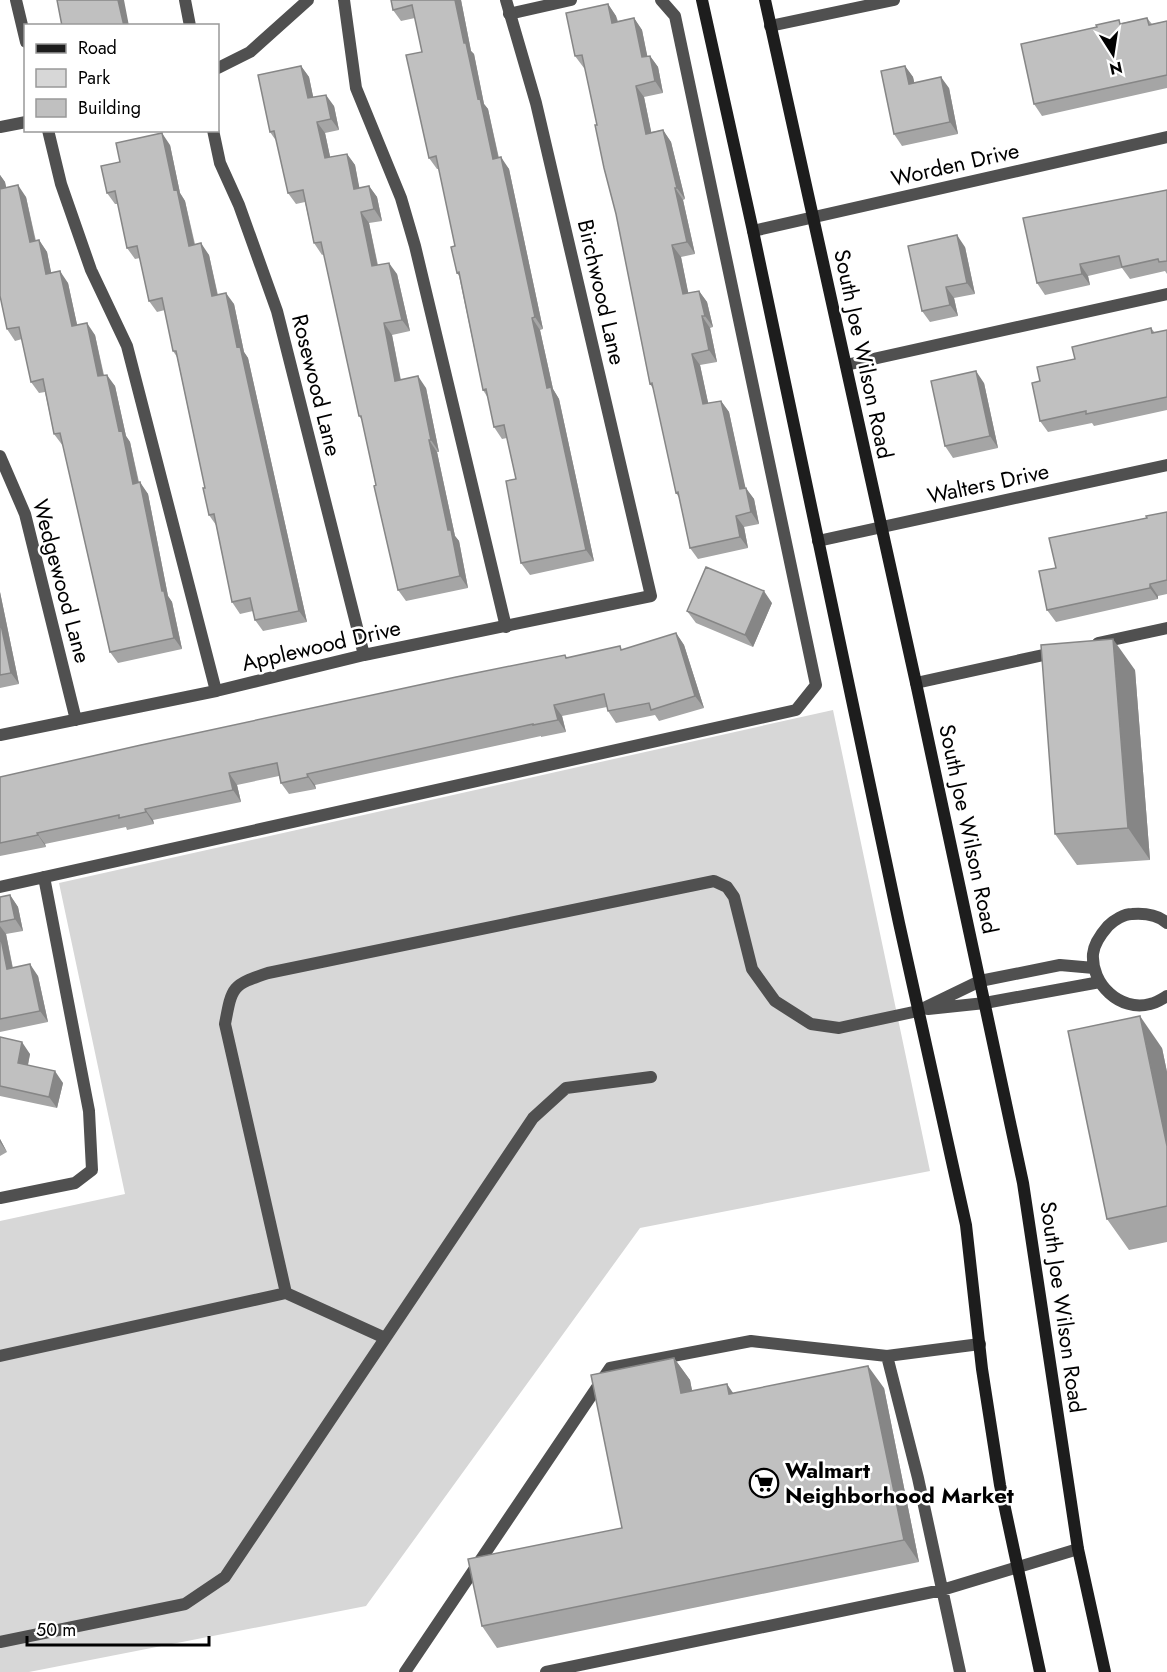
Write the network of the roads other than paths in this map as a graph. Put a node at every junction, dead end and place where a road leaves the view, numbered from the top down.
1 (16, 0) edge
2 (185, 0) edge
3 (308, 0) edge
4 (344, 0) edge
5 (506, 0) edge
6 (571, 0) edge
7 (661, 0) edge
8 (702, 0) edge
9 (765, 0) edge
10 (894, 0) edge
11 (509, 14) junction
12 (190, 24) edge
13 (770, 26) junction
14 (24, 34) edge
15 (219, 68) edge
16 (24, 122) edge
17 (0, 127) edge
18 (48, 132) edge
19 (213, 132) edge
20 (1167, 137) edge
21 (812, 218) junction
22 (753, 231) junction
23 (1167, 294) edge
24 (846, 365) junction
25 (0, 456) edge
26 (1167, 465) edge
27 (881, 528) junction
28 (818, 541) junction
29 (651, 596) joint
30 (506, 627) junction
31 (1167, 628) edge
32 (1087, 645) edge
33 (1064, 650) edge
34 (364, 655) junction
35 (916, 683) junction
36 (216, 691) junction
37 (76, 720) junction
38 (0, 735) edge
39 (44, 877) junction
40 (0, 887) edge
41 (1165, 916) edge
42 (1094, 968) junction
43 (980, 981) junction
44 (1100, 982) junction
45 (1167, 996) edge
46 (985, 1003) junction
47 (918, 1011) junction
48 (651, 1077) dead end
49 (0, 1198) edge
50 (286, 1293) junction
51 (385, 1338) junction
52 (980, 1344) junction
53 (0, 1356) edge
54 (887, 1356) junction
55 (1078, 1550) junction
56 (1017, 1568) junction
57 (942, 1590) junction
58 (0, 1642) edge
59 (405, 1672) edge
60 (546, 1672) edge
61 (960, 1672) edge
62 (1040, 1672) edge
63 (1105, 1672) edge

1 - 14 street
2 - 12 street
3 - 15 street
4 - 30 street
5 - 11 street, Birchwood Lane
6 - 11 street
7 - 39 street
8 - 22 main road
9 - 13 main road, South Joe Wilson Road
10 - 13 street
11 - 29 street, Birchwood Lane
13 - 21 main road, South Joe Wilson Road
16 - 17 street
18 - 36 street
19 - 34 street, Rosewood Lane
20 - 21 street, Worden Drive
21 - 22 street, Worden Drive
21 - 24 main road, South Joe Wilson Road
22 - 28 main road
23 - 24 street
24 - 27 main road, South Joe Wilson Road
25 - 37 street, Wedgewood Lane
26 - 27 street, Walters Drive
27 - 28 street, Walters Drive
27 - 35 main road, South Joe Wilson Road
28 - 47 main road
29 - 30 street, Applewood Drive
30 - 34 street, Applewood Drive
31 - 32 street
33 - 35 street
34 - 36 street, Applewood Drive
35 - 43 main road, South Joe Wilson Road
36 - 37 street, Applewood Drive
37 - 38 street, Applewood Drive
39 - 40 street
39 - 49 street
41 - 42 street
42 - 43 street
42 - 44 street
43 - 46 main road, South Joe Wilson Road
43 - 47 street
44 - 45 street
44 - 46 street
46 - 47 street
46 - 55 main road, South Joe Wilson Road
47 - 50 street
47 - 52 main road
48 - 51 street
50 - 51 street
50 - 53 street
51 - 58 street
52 - 54 street
52 - 56 main road
54 - 57 street
54 - 59 street
55 - 56 street
55 - 63 main road, South Joe Wilson Road
56 - 57 street
56 - 62 main road
57 - 60 street
57 - 61 street

